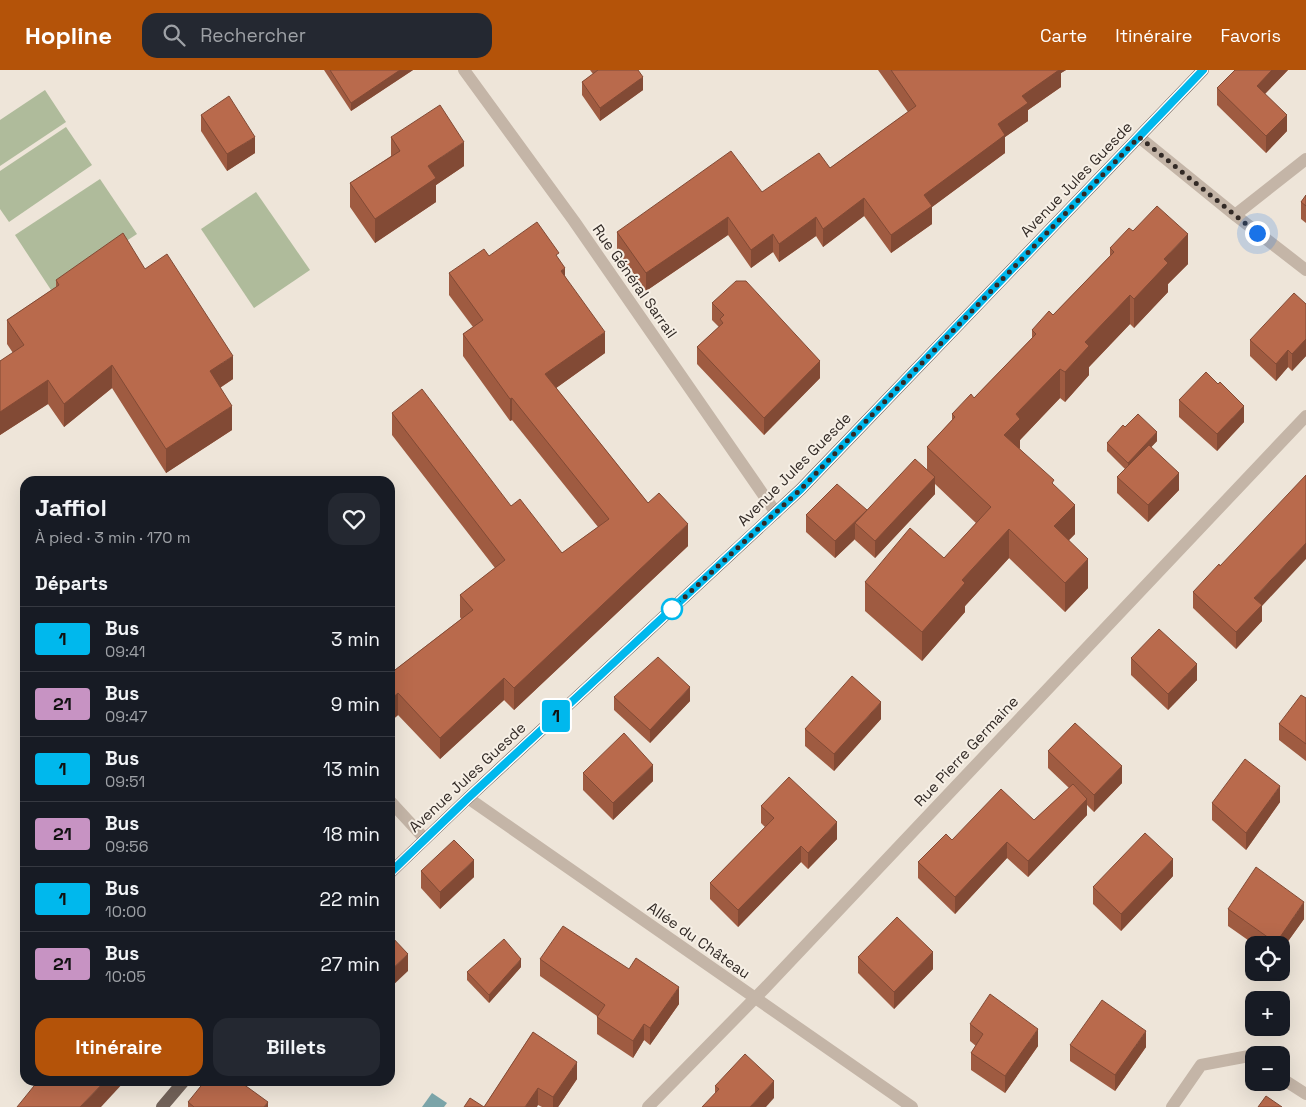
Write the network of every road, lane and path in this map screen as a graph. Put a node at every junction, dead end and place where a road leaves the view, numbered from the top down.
1 (464, 70) edge
2 (1203, 70) edge
3 (1139, 137) junction
4 (1306, 159) edge
5 (1235, 215) junction
6 (1306, 270) edge
7 (1306, 416) edge
8 (776, 513) junction
9 (468, 798) junction
10 (395, 807) edge
11 (425, 839) junction
12 (395, 868) edge
13 (755, 998) junction
14 (1245, 1057) edge
15 (1290, 1084) edge
16 (180, 1086) edge
17 (1306, 1094) edge
18 (162, 1107) edge
19 (648, 1107) edge
20 (912, 1107) edge
21 (1172, 1107) edge

1 - 8 street, Rue Général Sarrail
2 - 3 main road, Avenue Jules Guesde
3 - 5 street
3 - 8 main road, Avenue Jules Guesde
4 - 5 street
5 - 6 street
7 - 13 street, Rue Pierre Germaine
8 - 9 main road, Avenue Jules Guesde
9 - 11 main road, Avenue Jules Guesde
9 - 13 street, Allée du Château
10 - 11 street
11 - 12 main road, Avenue Jules Guesde
13 - 19 street, Rue Pierre Germaine
13 - 20 street, Allée du Château
14 - 21 street
15 - 17 street
16 - 18 main road

